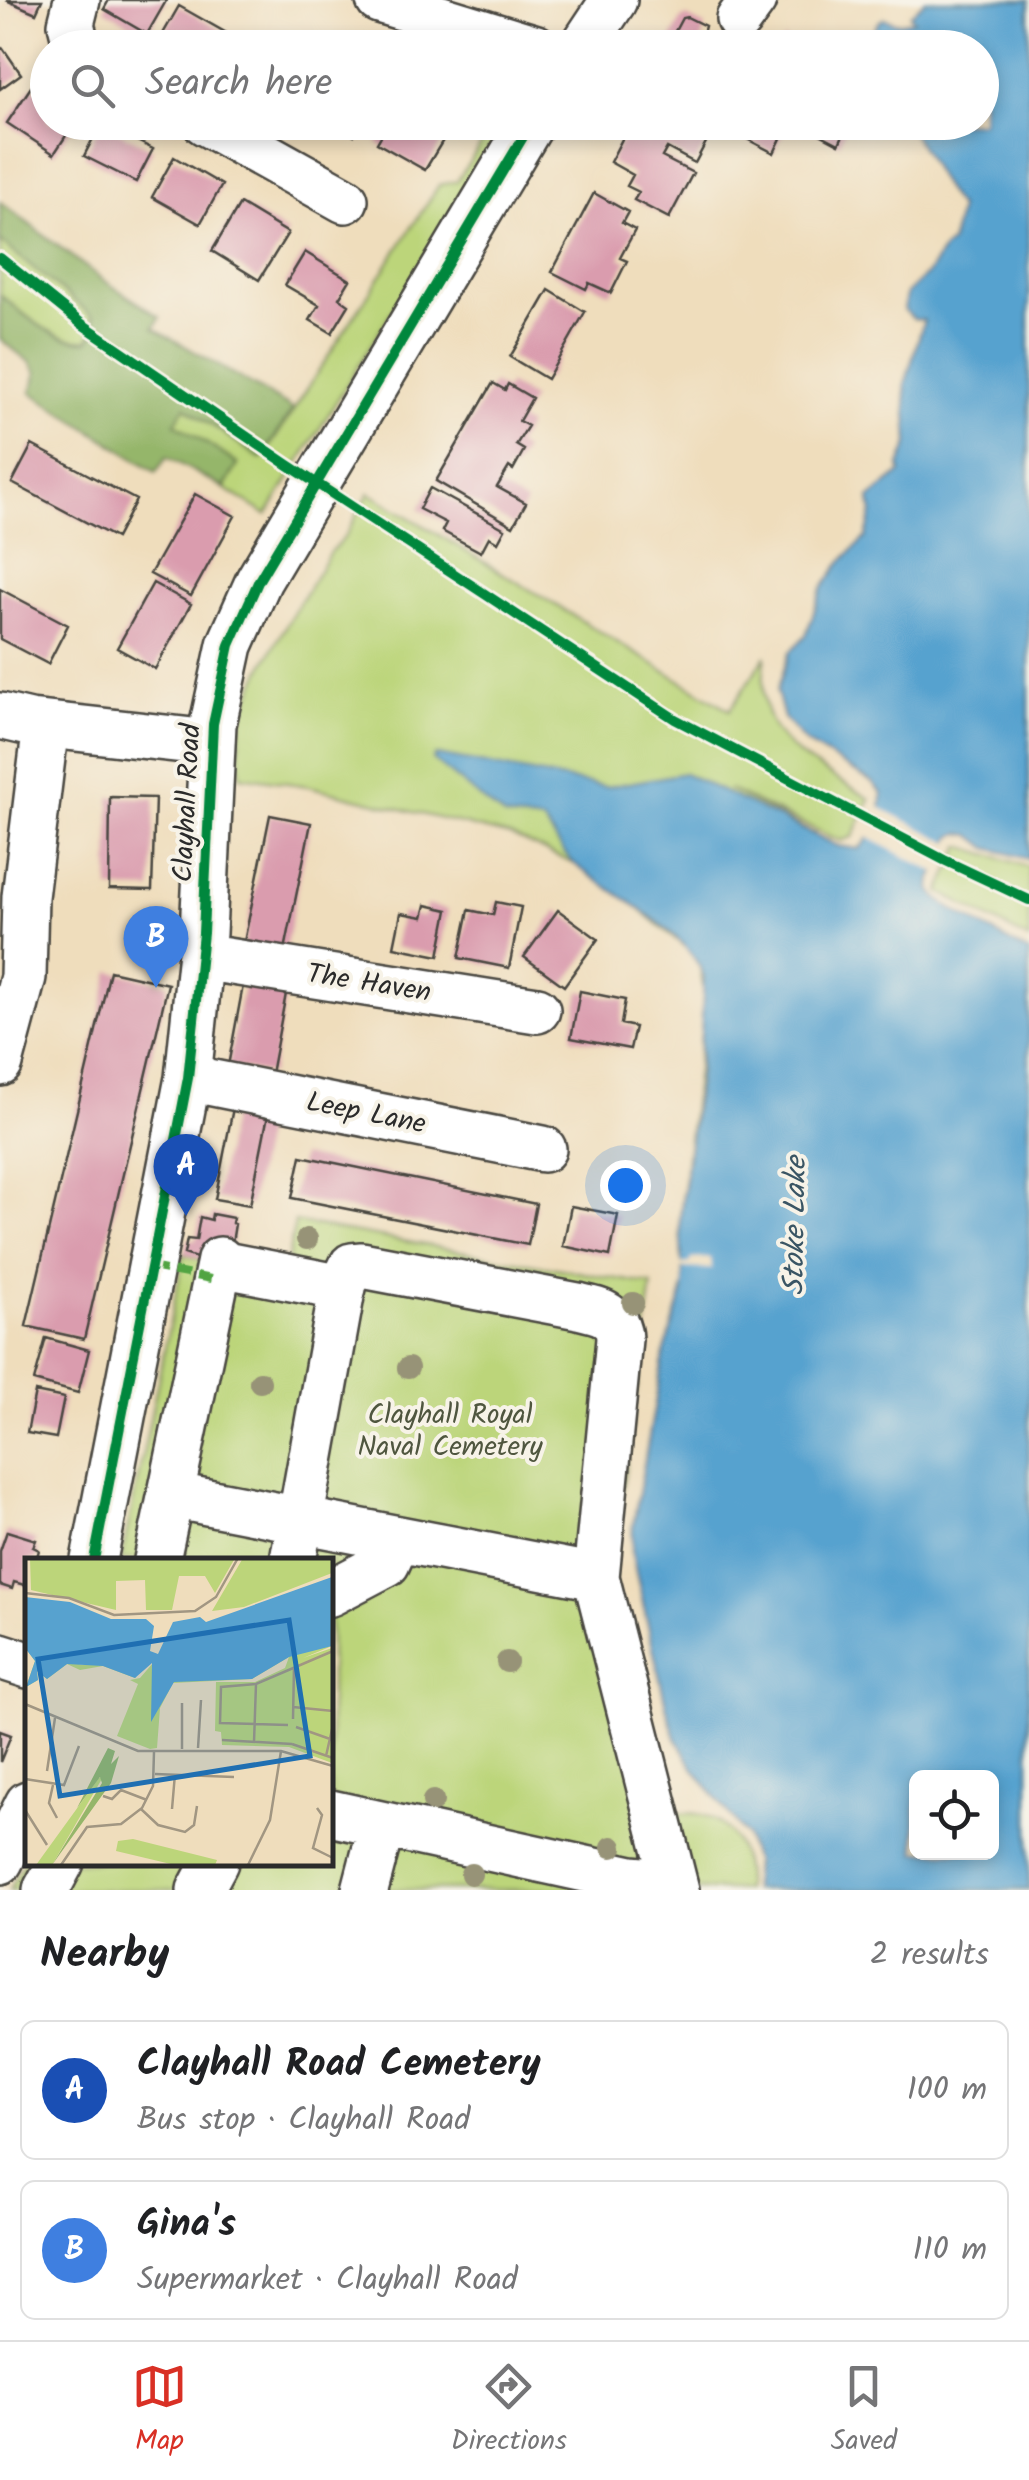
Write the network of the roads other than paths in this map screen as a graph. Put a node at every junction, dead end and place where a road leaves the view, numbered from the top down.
1 (76, 0) edge
2 (378, 0) edge
3 (614, 0) edge
4 (72, 30) edge
5 (477, 30) edge
6 (594, 30) edge
7 (237, 140) edge
8 (521, 140) edge
9 (345, 200) dead end
10 (0, 716) edge
11 (46, 725) junction
12 (211, 743) junction
13 (14, 875) edge
14 (201, 957) junction
15 (538, 1010) dead end
16 (0, 1063) edge
17 (188, 1078) junction
18 (543, 1150) dead end
19 (343, 1288) junction
20 (171, 1495) junction
21 (398, 1539) junction
22 (296, 1540) edge
23 (94, 1558) edge
24 (157, 1558) edge
25 (596, 1577) junction
26 (332, 1592) edge
27 (0, 1656) edge
28 (25, 1664) edge
29 (25, 1810) edge
30 (332, 1814) edge
31 (382, 1825) junction
32 (0, 1861) edge
33 (59, 1865) edge
34 (214, 1865) edge
35 (674, 1884) edge
36 (46, 1890) edge
37 (200, 1890) edge
38 (365, 1890) edge

1 - 4 street
2 - 5 street
3 - 6 street
7 - 9 street
8 - 12 street, Clayhall Road
10 - 11 street
11 - 12 street
11 - 13 street
12 - 14 street, Clayhall Road
13 - 16 street
14 - 15 street, The Haven
14 - 17 street, Clayhall Road
17 - 18 street, Leep Lane
17 - 23 street, Clayhall Road
19 - 20 street
19 - 22 street
19 - 25 street
20 - 22 street
20 - 24 street
21 - 22 street
21 - 25 street
21 - 26 street
25 - 35 street
27 - 28 street
29 - 32 street
30 - 31 street
31 - 35 street
31 - 38 street
33 - 36 street
34 - 37 street

